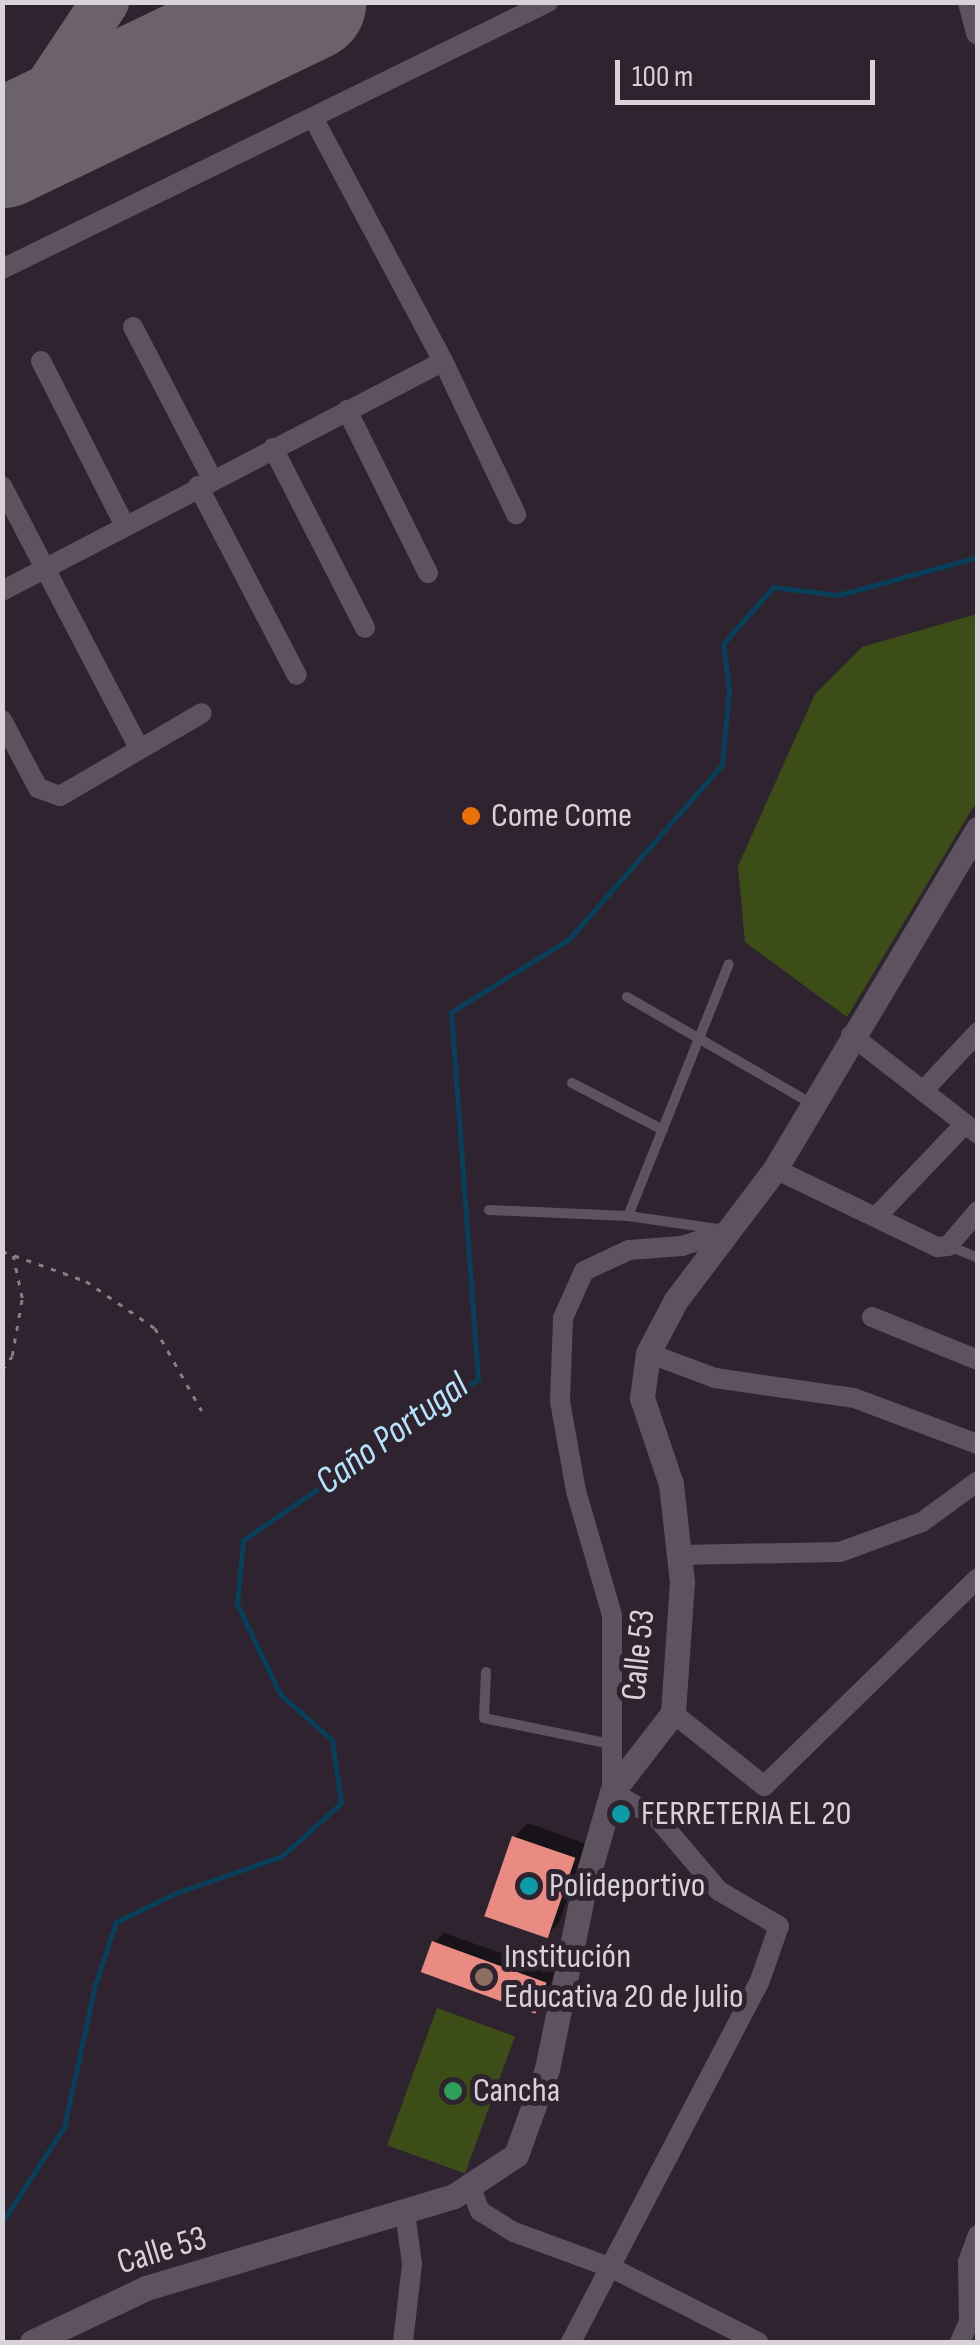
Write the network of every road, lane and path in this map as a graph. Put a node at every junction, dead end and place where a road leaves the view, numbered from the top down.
1 (548, 2) edge
2 (970, 2) edge
3 (978, 32) edge
4 (313, 118) junction
5 (2, 268) edge
6 (132, 327) dead end
7 (41, 360) dead end
8 (443, 362) junction
9 (347, 410) junction
10 (273, 448) junction
11 (205, 483) junction
12 (2, 486) edge
13 (516, 514) dead end
14 (124, 524) junction
15 (42, 566) junction
16 (428, 573) dead end
17 (2, 591) edge
18 (364, 628) dead end
19 (297, 674) dead end
20 (202, 713) dead end
21 (2, 720) edge
22 (138, 746) junction
23 (978, 829) edge
24 (728, 964) dead end
25 (627, 997) dead end
26 (978, 1032) edge
27 (851, 1035) junction
28 (700, 1037) junction
29 (572, 1083) dead end
30 (924, 1091) junction
31 (812, 1104) junction
32 (971, 1129) edge
33 (663, 1130) junction
34 (775, 1169) junction
35 (490, 1210) dead end
36 (978, 1211) edge
37 (878, 1215) junction
38 (628, 1216) junction
39 (723, 1232) junction
40 (948, 1246) junction
41 (2, 1252) edge
42 (13, 1255) junction
43 (978, 1258) edge
44 (872, 1317) dead end
45 (648, 1353) junction
46 (978, 1360) edge
47 (2, 1370) edge
48 (202, 1411) dead end
49 (978, 1444) edge
50 (978, 1480) edge
51 (679, 1555) junction
52 (978, 1578) edge
53 (486, 1672) dead end
54 (673, 1713) junction
55 (612, 1744) junction
56 (612, 1792) junction
57 (472, 2188) junction
58 (404, 2212) junction
59 (978, 2235) edge
60 (612, 2268) junction
61 (973, 2319) edge
62 (32, 2342) edge
63 (403, 2342) edge
64 (571, 2342) edge
65 (758, 2342) edge
66 (960, 2342) edge

1 - 4 street
2 - 3 street
4 - 5 street
4 - 8 street
6 - 11 street
7 - 14 street
8 - 9 street
8 - 13 street
9 - 10 street
9 - 16 street
10 - 11 street
10 - 18 street
11 - 14 street
11 - 19 street
12 - 15 street
14 - 15 street
15 - 17 street
15 - 22 street
20 - 22 street
21 - 22 street
23 - 27 street, Calle 53
24 - 28 lane
25 - 28 lane
26 - 30 street
27 - 30 street
27 - 31 street, Calle 53
28 - 31 lane
28 - 33 lane
29 - 33 lane
30 - 32 street
31 - 34 street, Calle 53
32 - 37 street
33 - 38 lane
34 - 37 street
34 - 39 street, Calle 53
35 - 38 lane
36 - 40 street
37 - 40 street
38 - 39 lane
39 - 45 street, Calle 53
39 - 55 street
40 - 43 lane
41 - 42 path
42 - 47 path
42 - 48 path
44 - 46 street
45 - 49 street
45 - 51 street, Calle 53
50 - 51 street
51 - 54 street, Calle 53
52 - 54 street
53 - 55 lane
54 - 56 street, Calle 53
55 - 56 street
56 - 57 street, Calle 53
56 - 60 street
57 - 58 street, Calle 53
57 - 60 street
58 - 62 street, Calle 53
58 - 63 street
59 - 61 street
60 - 64 street
60 - 65 street
61 - 66 street

